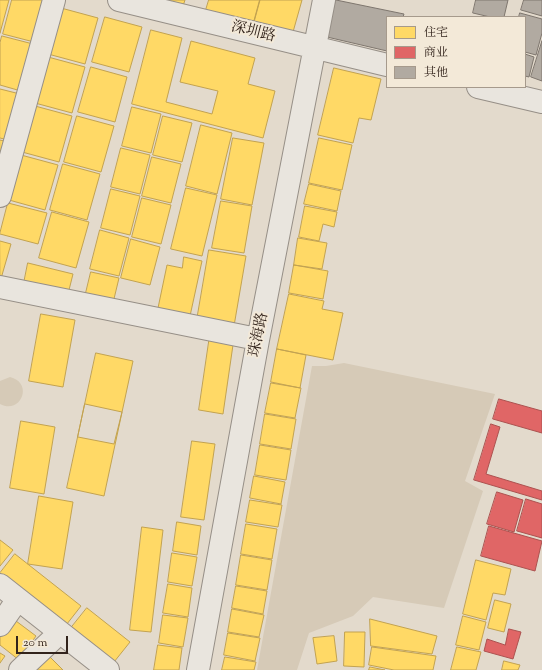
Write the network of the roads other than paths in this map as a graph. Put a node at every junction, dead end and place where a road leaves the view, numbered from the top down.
1 (54, 0) edge
2 (119, 0) edge
3 (319, 0) edge
4 (324, 0) edge
5 (312, 47) junction
6 (386, 65) edge
7 (482, 88) edge
8 (542, 102) edge
9 (0, 196) edge
10 (0, 287) edge
11 (252, 338) junction
12 (6, 604) edge
13 (52, 640) junction
14 (20, 670) edge
15 (92, 670) edge
16 (108, 670) edge
17 (194, 670) edge
18 (198, 670) edge

1 - 9 street
2 - 5 street, 深圳路
3 - 5 street, 珠海路
4 - 5 street, 珠海路
5 - 6 street, 深圳路
5 - 11 street, 珠海路
5 - 18 street, 珠海路
7 - 8 street
10 - 11 street
11 - 17 street, 珠海路
12 - 13 street
12 - 16 street
13 - 14 street
13 - 15 street

